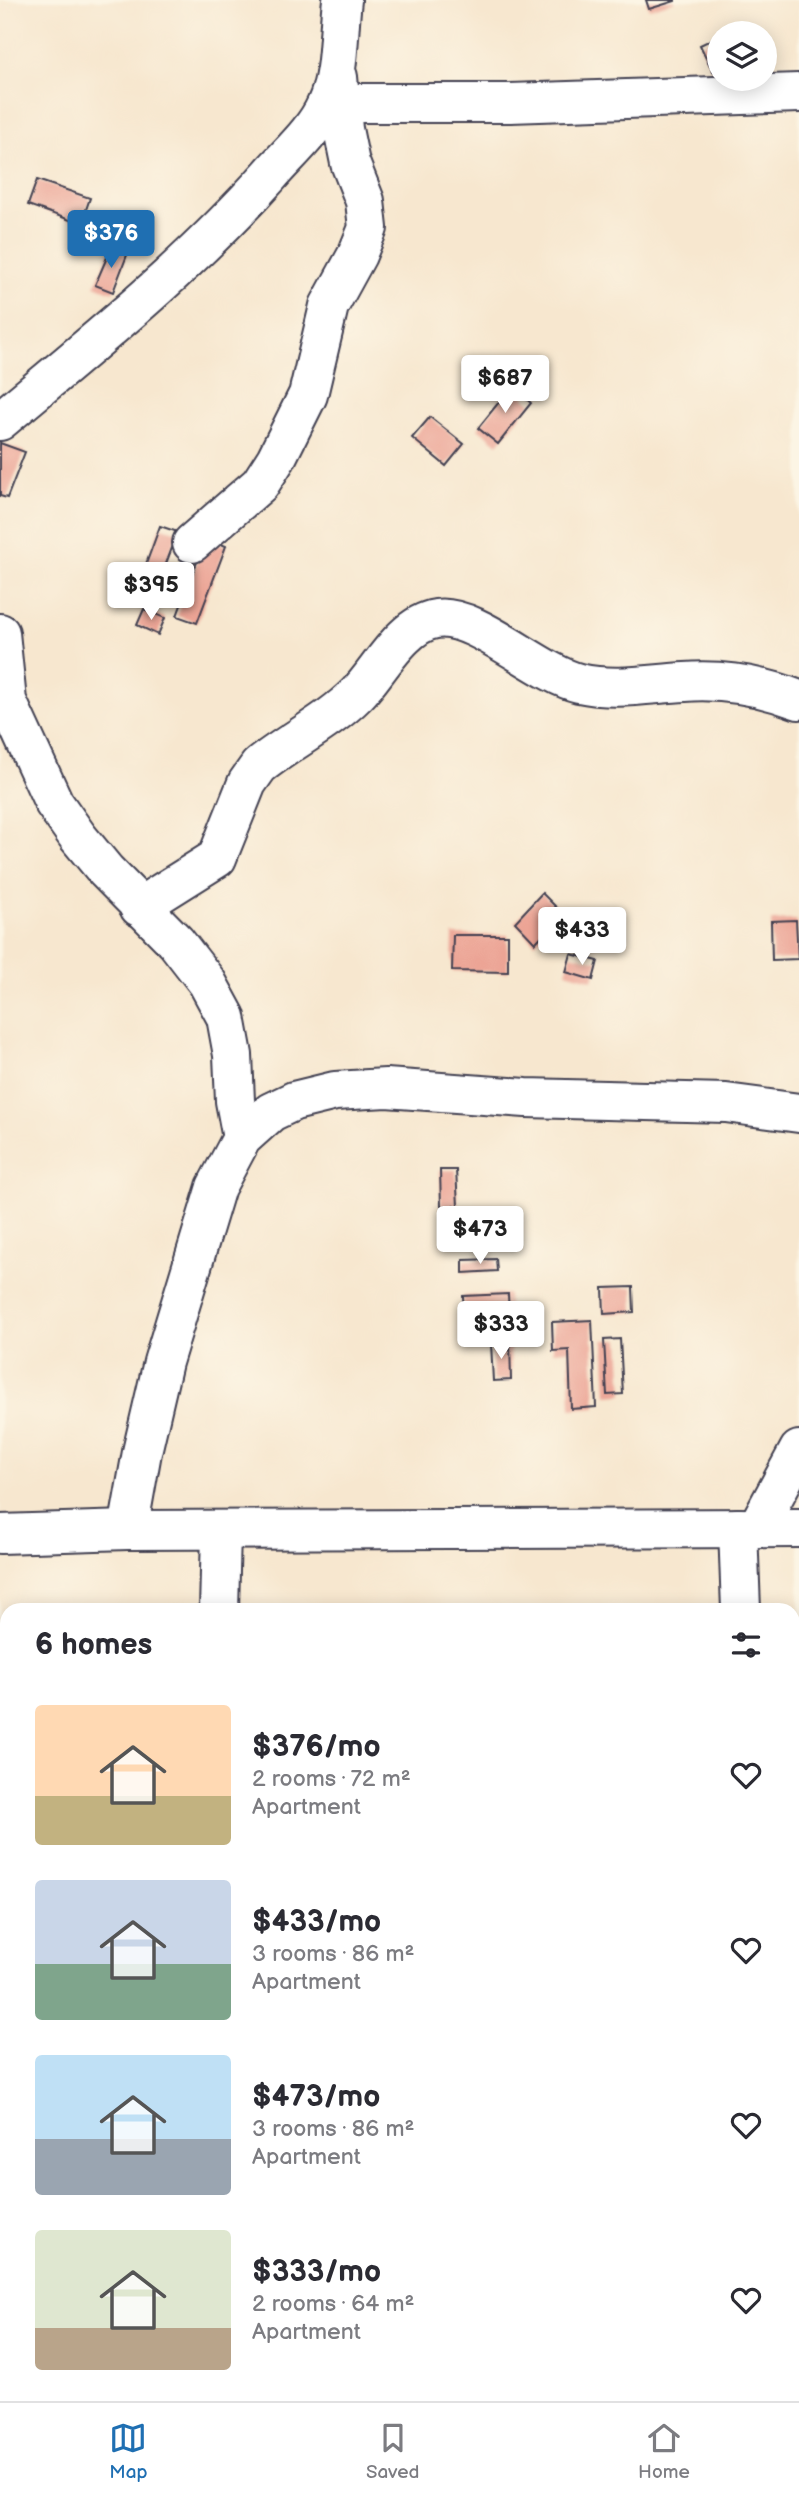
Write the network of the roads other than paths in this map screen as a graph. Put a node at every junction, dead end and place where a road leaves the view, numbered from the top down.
1 (342, 0) edge
2 (337, 61) junction
3 (799, 93) edge
4 (341, 103) junction
5 (0, 421) edge
6 (192, 543) dead end
7 (0, 633) edge
8 (799, 701) edge
9 (139, 907) junction
10 (799, 1113) edge
11 (242, 1138) junction
12 (799, 1450) edge
13 (747, 1528) junction
14 (799, 1528) edge
15 (128, 1530) junction
16 (222, 1532) junction
17 (0, 1534) edge
18 (219, 1603) edge
19 (742, 1603) edge

1 - 2 street
2 - 4 street
2 - 5 street
3 - 4 street
4 - 6 street
7 - 9 street
8 - 9 street
9 - 11 street
10 - 11 street
11 - 15 street
12 - 13 street
13 - 14 street
13 - 16 street
13 - 19 street
15 - 16 street
15 - 17 street
16 - 18 street

